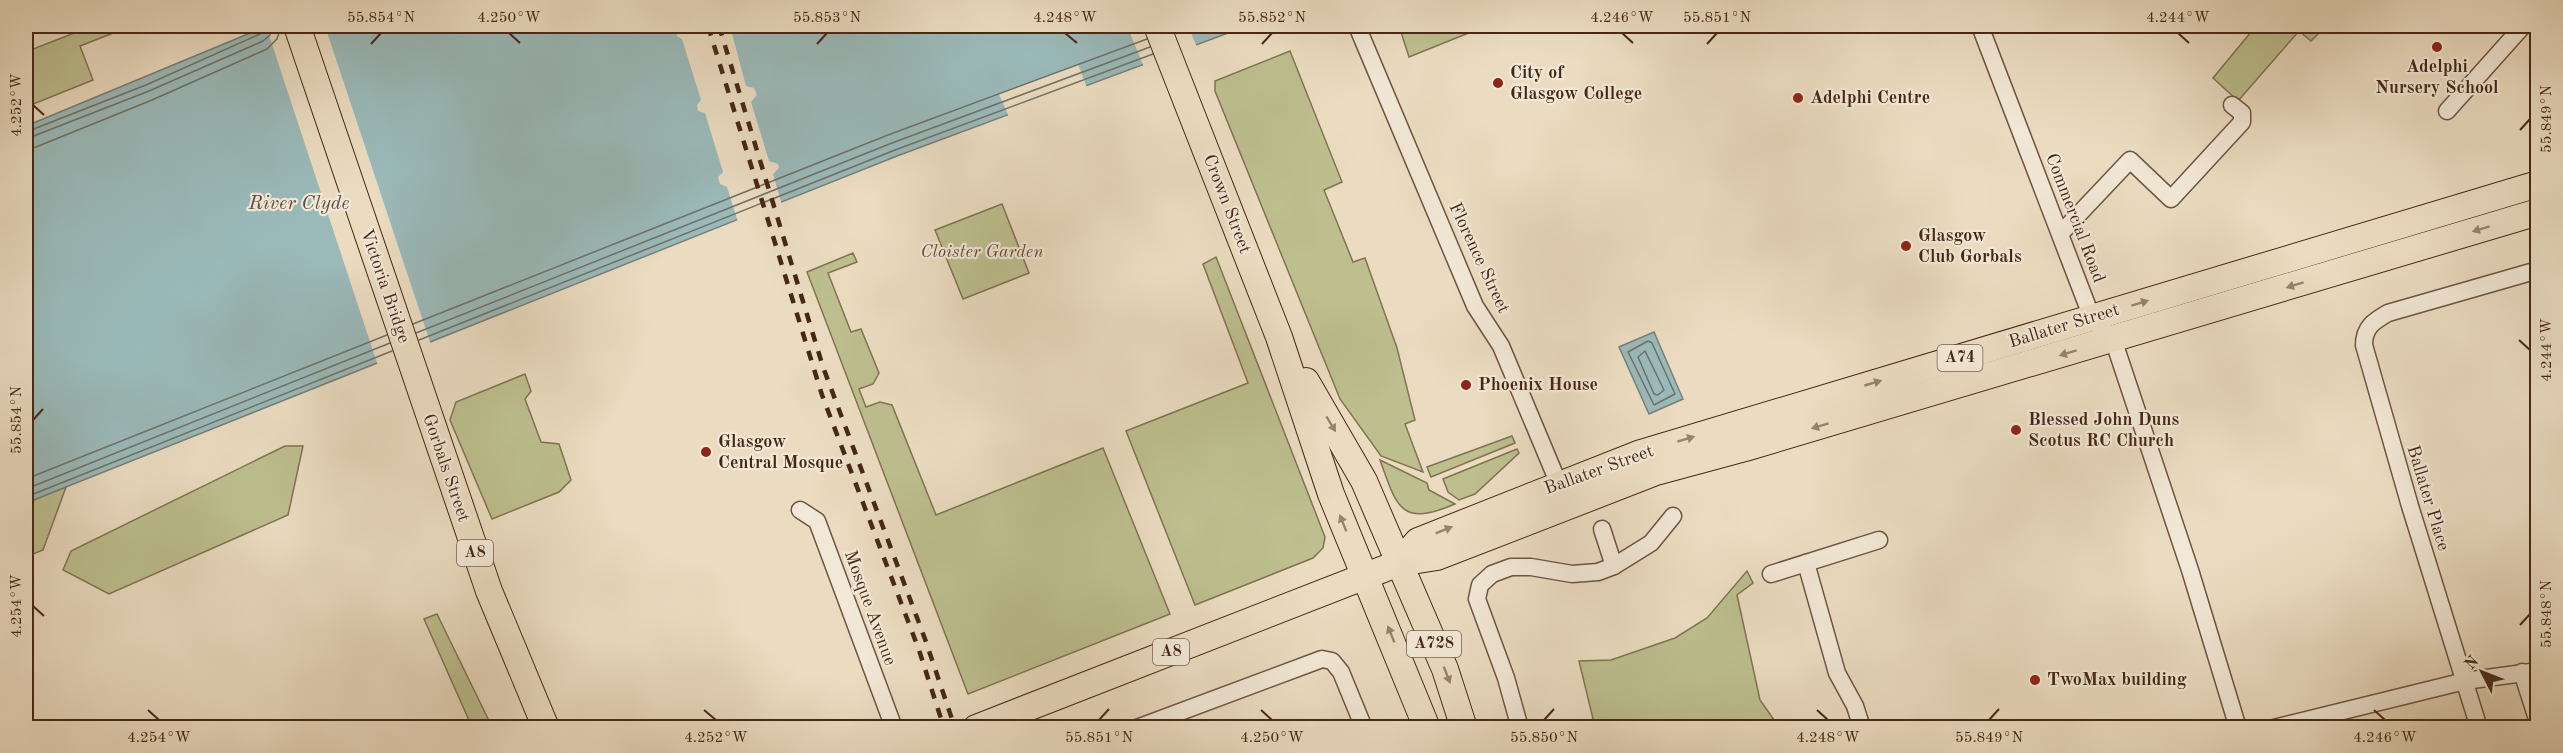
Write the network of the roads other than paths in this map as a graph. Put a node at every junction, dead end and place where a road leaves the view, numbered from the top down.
1 (297, 26) edge
2 (1157, 26) edge
3 (1357, 26) edge
4 (1980, 26) edge
5 (2523, 26) edge
6 (2232, 105) dead end
7 (2446, 111) dead end
8 (2538, 184) edge
9 (2538, 212) edge
10 (2061, 233) junction
11 (2538, 270) edge
12 (2092, 318) junction
13 (1280, 337) junction
14 (2113, 339) junction
15 (415, 375) joint
16 (1563, 495) junction
17 (800, 510) dead end
18 (1673, 516) dead end
19 (1602, 529) dead end
20 (1879, 540) dead end
21 (1399, 563) junction
22 (1806, 563) junction
23 (1614, 566) junction
24 (1771, 574) dead end
25 (1365, 577) junction
26 (2530, 672) edge
27 (2465, 681) junction
28 (1008, 722) edge
29 (2538, 722) edge
30 (2312, 723) edge
31 (1363, 724) edge
32 (546, 728) edge
33 (894, 728) edge
34 (976, 728) edge
35 (1137, 728) edge
36 (1427, 728) edge
37 (1464, 728) edge
38 (1520, 728) edge
39 (1862, 728) edge
40 (2238, 728) edge
41 (2274, 728) edge
42 (2479, 728) edge

1 - 15 main road, Victoria Bridge / A8
2 - 13 main road, Crown Street
3 - 16 street, Florence Street
4 - 10 street, Commercial Road
5 - 7 street
6 - 10 street
12 -> 8 main road, Ballater Street / A74
9 -> 14 main road, Ballater Street / A74
10 - 12 street, Commercial Road
11 - 27 street, Ballater Place
12 - 14 street, Commercial Road
16 -> 12 main road, Ballater Street / A74
13 -> 21 main road, Crown Street
25 -> 13 main road, Crown Street
14 -> 16 main road, Ballater Street / A74
14 - 40 street, Commercial Road
15 - 32 main road, Gorbals Street / A8
16 - 21 main road, Ballater Street / A74
17 - 33 street, Mosque Avenue
18 - 23 street
19 - 23 street
20 - 22 street
21 - 25 main road, Ballater Street / A8
21 -> 37 main road, A728
22 - 24 street
22 - 39 street
23 - 38 street
25 - 28 main road, Ballater Street / A8
36 -> 25 main road, A728
26 - 27 street
26 - 29 street
27 - 30 street
27 - 42 street, Ballater Place
28 - 34 main road, Ballater Street / A8
30 - 41 street
31 - 35 street

